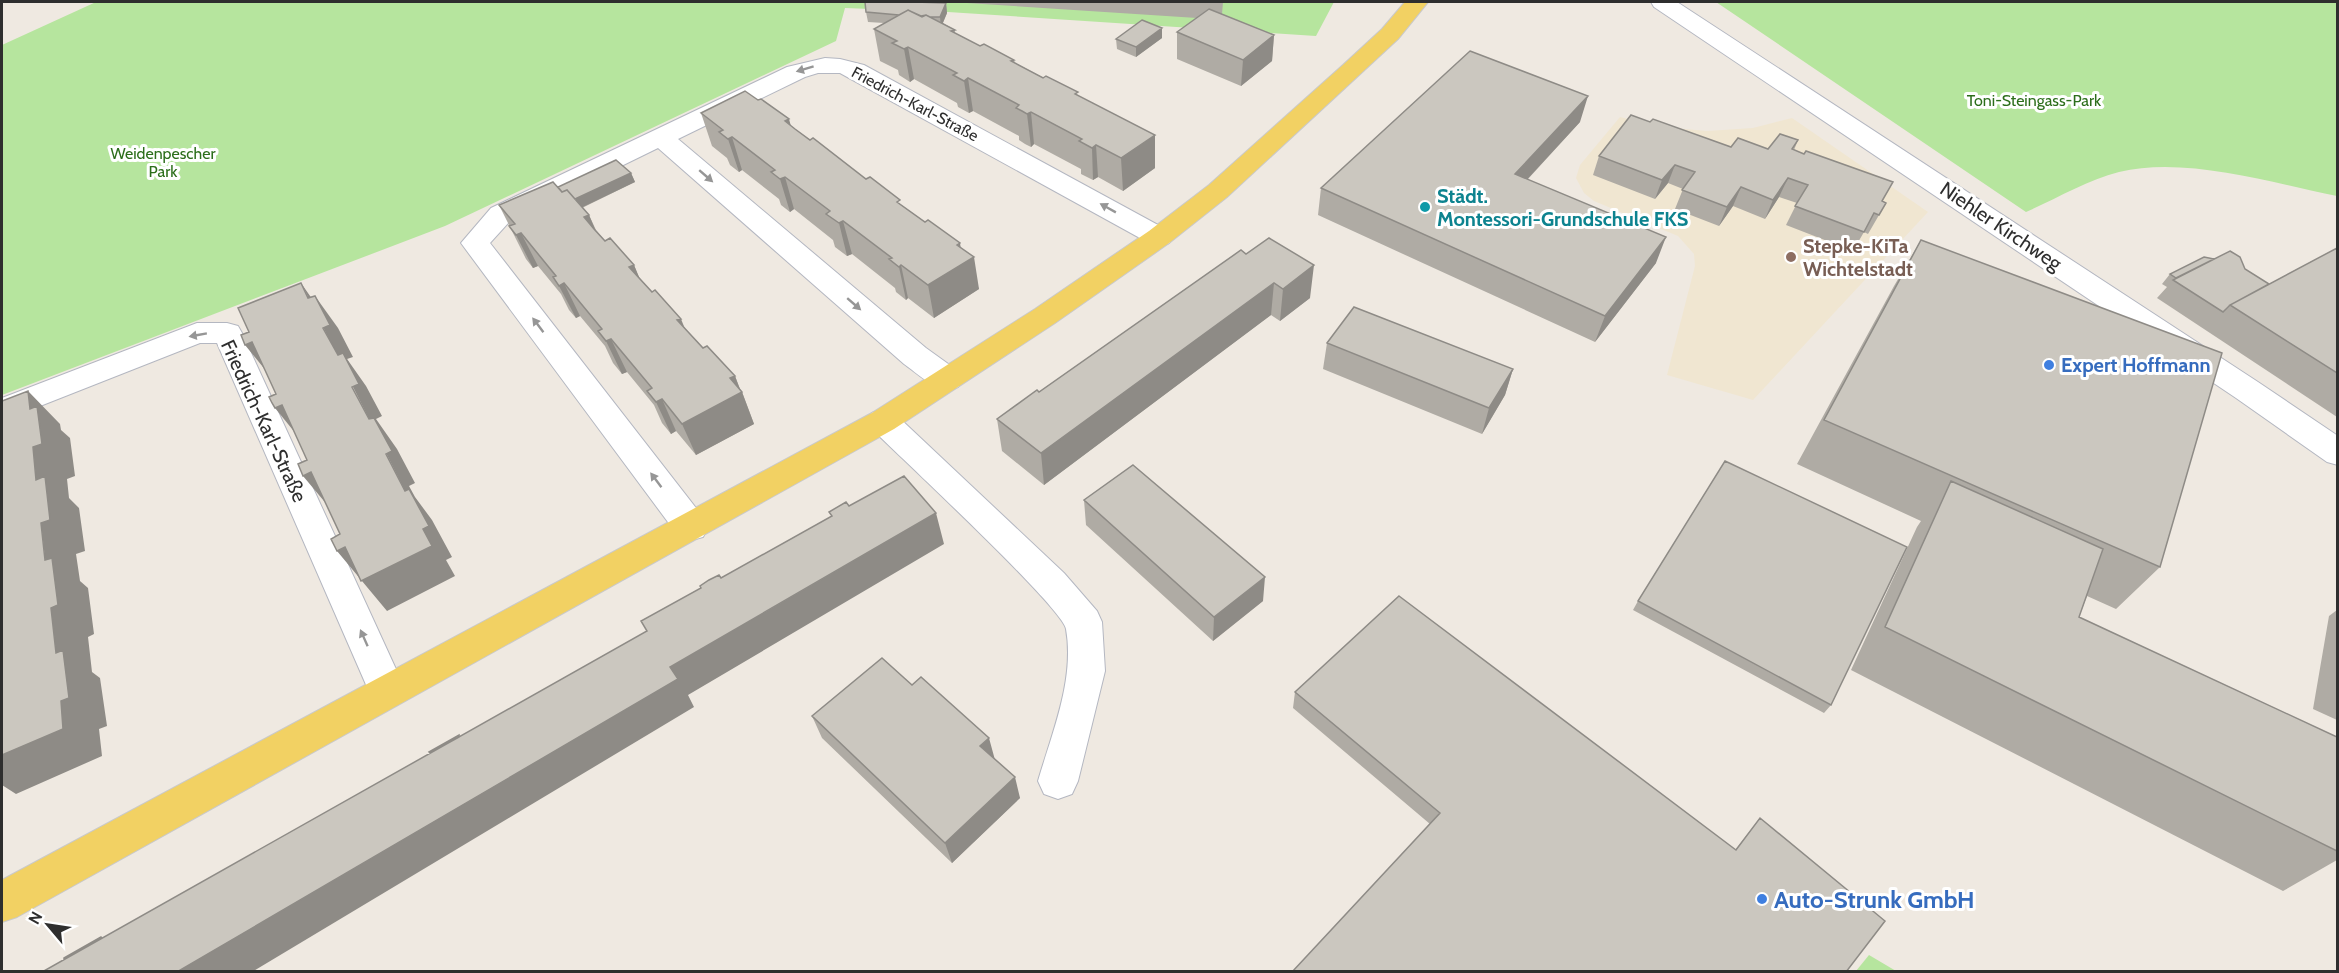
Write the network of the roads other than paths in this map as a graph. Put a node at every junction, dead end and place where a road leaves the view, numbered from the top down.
1 (1417, 2) edge
2 (1662, 2) edge
3 (662, 138) junction
4 (1159, 237) junction
5 (947, 380) junction
6 (2, 410) edge
7 (883, 421) junction
8 (2337, 453) edge
9 (691, 527) junction
10 (387, 692) junction
11 (1058, 781) dead end
12 (2, 902) edge

1 - 4 main road
2 - 8 street, Niehler Kirchweg
4 -> 3 street, Friedrich-Karl-Straße
3 -> 5 street
9 -> 3 street, Friedrich-Karl-Straße
4 - 5 main road
5 - 7 main road
10 -> 6 street, Friedrich-Karl-Straße
7 - 9 main road
7 - 11 street
9 - 10 main road
10 - 12 main road

